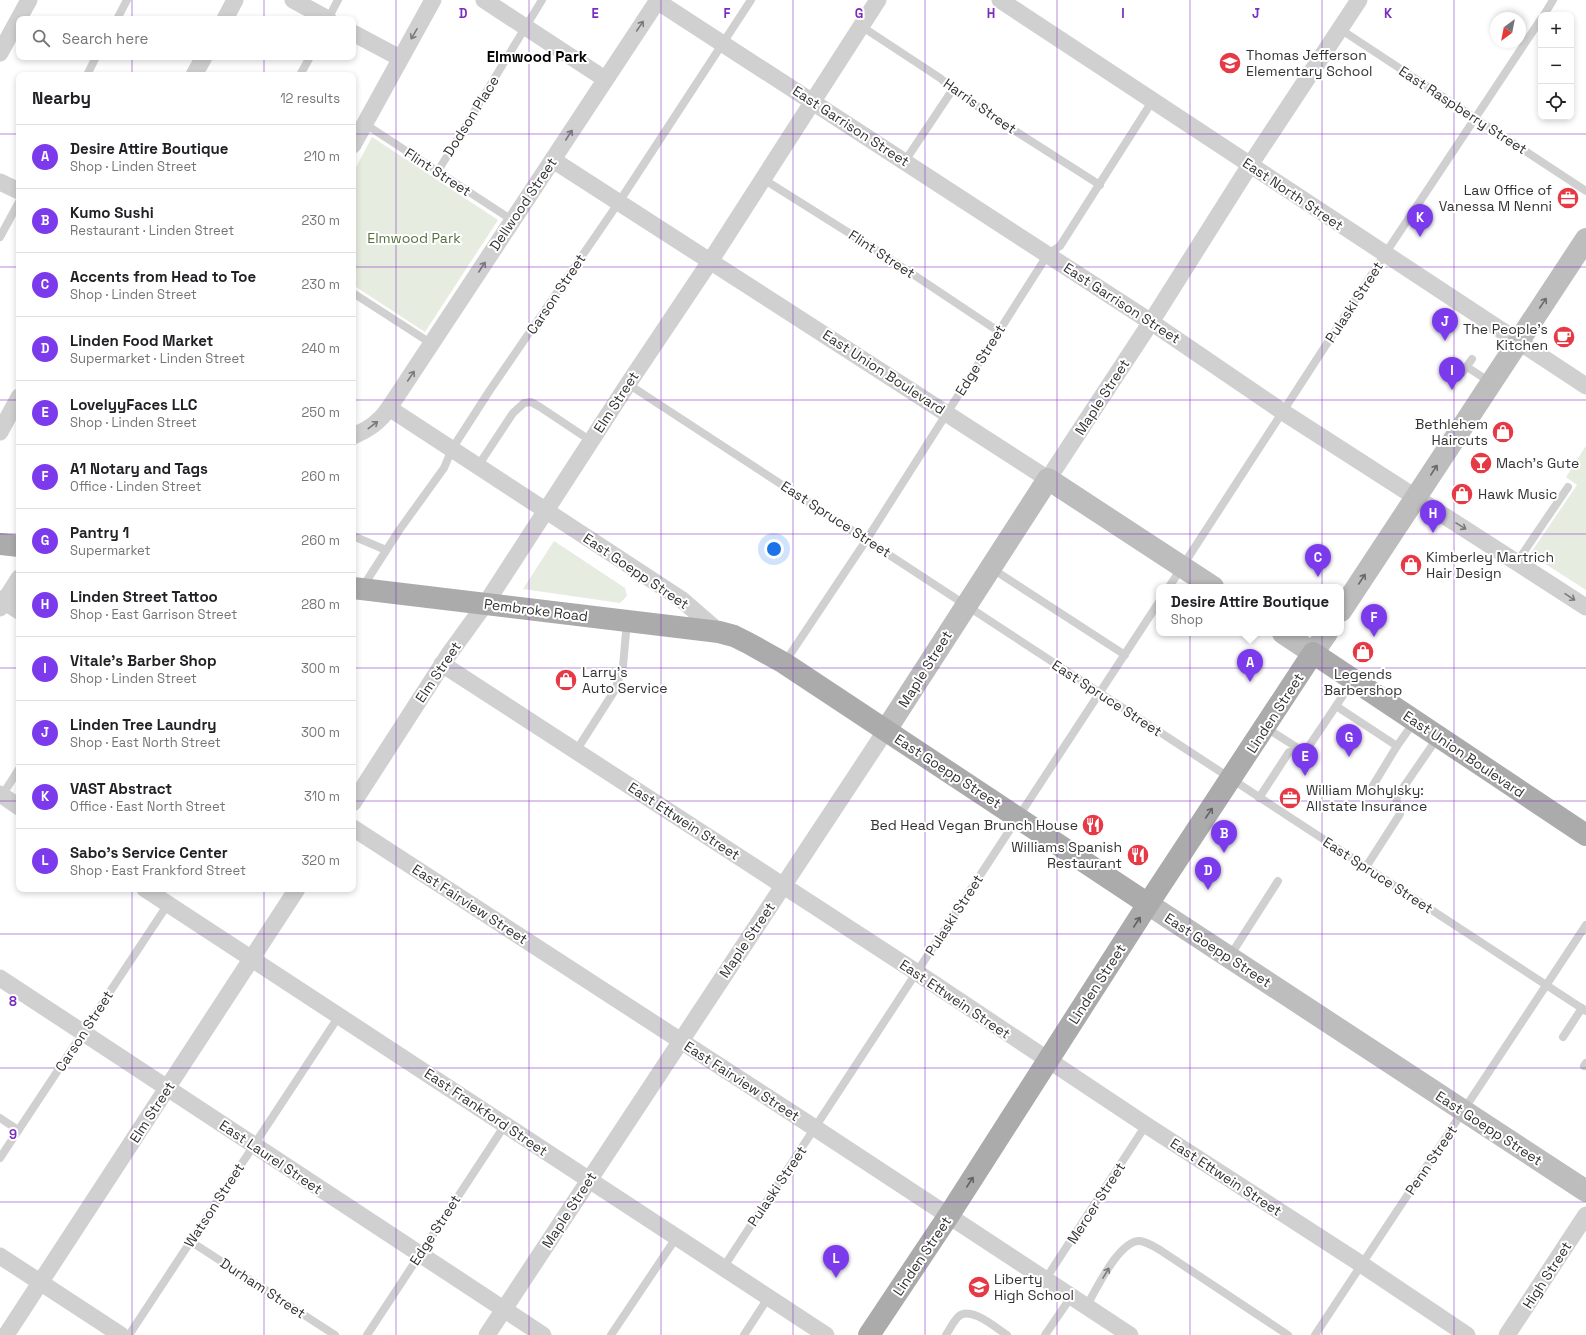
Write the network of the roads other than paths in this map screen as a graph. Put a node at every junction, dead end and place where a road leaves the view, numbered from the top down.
1 (29, 0) edge
2 (127, 0) edge
3 (235, 0) edge
4 (293, 0) edge
5 (338, 0) edge
6 (433, 0) edge
7 (484, 0) edge
8 (542, 0) edge
9 (657, 0) edge
10 (751, 0) edge
11 (878, 0) edge
12 (1000, 0) edge
13 (1359, 0) edge
14 (1554, 0) edge
15 (1546, 12) edge
16 (20, 16) edge
17 (119, 16) edge
18 (227, 16) edge
19 (322, 16) edge
20 (330, 16) edge
21 (16, 24) edge
22 (1538, 24) edge
23 (861, 26) junction
24 (526, 27) junction
25 (1340, 29) junction
26 (356, 35) edge
27 (723, 43) junction
28 (0, 53) edge
29 (400, 58) junction
30 (94, 60) edge
31 (202, 60) edge
32 (308, 60) edge
33 (88, 72) edge
34 (196, 72) edge
35 (302, 72) edge
36 (605, 79) junction
37 (953, 90) junction
38 (1154, 100) junction
39 (813, 102) junction
40 (1475, 118) junction
41 (364, 124) junction
42 (356, 139) edge
43 (553, 160) junction
44 (905, 162) junction
45 (1250, 165) junction
46 (438, 171) junction
47 (764, 179) junction
48 (0, 182) edge
49 (1100, 185) junction
50 (16, 190) edge
51 (1586, 191) edge
52 (619, 202) junction
53 (16, 208) edge
54 (512, 220) junction
55 (0, 237) edge
56 (1586, 239) edge
57 (1048, 254) junction
58 (1385, 254) junction
59 (711, 260) junction
60 (356, 295) edge
61 (1151, 322) junction
62 (998, 331) junction
63 (1518, 341) junction
64 (432, 344) junction
65 (1472, 359) dead end
66 (1491, 382) junction
67 (628, 384) junction
68 (1586, 386) edge
69 (16, 403) edge
70 (389, 408) junction
71 (1283, 412) junction
72 (947, 413) junction
73 (0, 432) edge
74 (356, 435) edge
75 (591, 441) junction
76 (452, 449) junction
77 (478, 466) junction
78 (1048, 479) junction
79 (1568, 487) dead end
80 (1416, 497) junction
81 (546, 511) junction
82 (356, 537) edge
83 (867, 539) junction
84 (0, 544) edge
85 (16, 546) edge
86 (386, 550) junction
87 (1517, 562) junction
88 (1182, 566) junction
89 (990, 567) junction
90 (16, 582) edge
91 (1171, 584) edge
92 (1209, 584) edge
93 (357, 588) edge
94 (2, 603) edge
95 (486, 603) junction
96 (966, 605) junction
97 (1344, 606) edge
98 (1156, 607) edge
99 (1586, 607) edge
100 (16, 609) edge
101 (627, 621) junction
102 (719, 632) junction
103 (1288, 636) edge
104 (1325, 636) edge
105 (1313, 653) junction
106 (1125, 655) junction
107 (784, 663) junction
108 (442, 664) junction
109 (1353, 679) junction
110 (1100, 694) junction
111 (1336, 706) junction
112 (1415, 721) junction
113 (1265, 728) junction
114 (886, 730) junction
115 (1438, 736) junction
116 (1397, 746) junction
117 (576, 751) junction
118 (1305, 752) junction
119 (16, 774) edge
120 (1231, 780) junction
121 (1368, 792) dead end
122 (1, 796) edge
123 (356, 798) edge
124 (1259, 798) junction
125 (16, 805) edge
126 (1018, 817) junction
127 (356, 830) edge
128 (1586, 834) edge
129 (1366, 867) junction
130 (1278, 881) dead end
131 (783, 886) junction
132 (150, 892) edge
133 (295, 892) edge
134 (168, 904) junction
135 (1148, 904) junction
136 (1586, 924) edge
137 (1229, 957) junction
138 (251, 959) junction
139 (916, 972) junction
140 (0, 978) edge
141 (1546, 985) junction
142 (1584, 1009) edge
143 (339, 1016) junction
144 (83, 1032) junction
145 (1563, 1037) dead end
146 (680, 1041) junction
147 (1048, 1061) junction
148 (168, 1088) junction
149 (1463, 1111) junction
150 (0, 1118) edge
151 (505, 1125) junction
152 (1146, 1125) junction
153 (815, 1128) junction
154 (18, 1130) junction
155 (253, 1146) junction
156 (0, 1158) edge
157 (589, 1181) junction
158 (1586, 1190) edge
159 (949, 1215) junction
160 (1586, 1215) edge
161 (676, 1238) junction
162 (190, 1241) junction
163 (419, 1255) junction
164 (0, 1256) edge
165 (1361, 1264) junction
166 (722, 1268) junction
167 (1045, 1280) junction
168 (41, 1282) junction
169 (1071, 1297) junction
170 (768, 1298) junction
171 (1086, 1307) junction
172 (504, 1309) junction
173 (6, 1335) edge
174 (121, 1335) edge
175 (129, 1335) edge
176 (335, 1335) edge
177 (367, 1335) edge
178 (487, 1335) edge
179 (543, 1335) edge
180 (611, 1335) edge
181 (744, 1335) edge
182 (826, 1335) edge
183 (869, 1335) edge
184 (946, 1335) edge
185 (1007, 1335) edge
186 (1045, 1335) edge
187 (1130, 1335) edge
188 (1288, 1335) edge
189 (1315, 1335) edge
190 (1467, 1335) edge
191 (1508, 1335) edge

1 - 16 street
2 - 17 lane
3 - 18 street
4 - 19 street
5 - 20 lane
6 -> 29 street
7 - 24 street
8 - 24 lane, Dodson Place
9 - 27 street, East Garrison Street
36 -> 9 street, Dellwood Street
10 - 27 lane, Carson Street
11 - 23 street, Elm Street
12 - 38 street, East North Street
13 - 25 street, Maple Street
14 - 15 lane
21 - 28 street
22 - 40 lane, Pulaski Street
23 - 37 lane, Harris Street
23 - 39 street, Elm Street
24 - 36 street
24 - 46 lane, Dodson Place
25 - 40 lane, East Raspberry Street
25 - 45 street, Maple Street
26 - 29 street
27 - 39 street, East Garrison Street
27 - 52 lane, Carson Street
29 - 41 street
30 - 33 lane
31 - 34 street
32 - 35 lane
43 -> 36 street, Dellwood Street
37 - 44 lane
37 - 49 lane, Harris Street
38 - 45 street, East North Street
38 - 49 lane, Edge Street
39 - 44 street, East Garrison Street
39 - 47 street, Elm Street
40 - 51 lane, East Raspberry Street
40 - 58 lane, Pulaski Street
41 - 42 street
41 - 46 lane, Flint Street
43 - 52 street, East Union Boulevard
43 - 54 street, Dellwood Street
44 - 57 street, East Garrison Street
45 - 58 street, East North Street
45 - 61 street, Maple Street
46 - 54 lane, Flint Street
47 - 59 street, Elm Street
47 - 62 lane, Flint Street
48 - 50 street
49 - 57 lane, Edge Street
52 - 59 street, East Union Boulevard
52 - 76 lane, Carson Street
53 - 55 lane
64 -> 54 street, Dellwood Street
63 -> 56 street
57 - 61 street, East Garrison Street
57 - 62 lane, Edge Street
58 - 63 street, East North Street
58 - 71 lane, Pulaski Street
59 - 67 street, Elm Street
59 - 72 street, East Union Boulevard
60 - 64 lane
61 - 71 street, East Garrison Street
61 - 78 street, Maple Street
62 - 72 lane, Edge Street
63 - 66 street
63 - 68 street, East North Street
70 -> 64 street, Dellwood Street
65 - 66 lane
80 -> 66 street
67 - 75 street, Elm Street
67 - 83 lane, East Spruce Street
69 - 73 street
74 -> 70 street, Dellwood Street
70 - 76 street, East Goepp Street
71 - 80 street, East Garrison Street
71 - 88 lane, Pulaski Street
72 - 78 street, East Union Boulevard
72 - 83 lane, Edge Street
75 - 77 lane
75 - 81 street, Elm Street
76 - 77 street, East Goepp Street
76 - 86 lane, Carson Street
77 - 81 street, East Goepp Street
78 - 88 street, East Union Boulevard
78 - 89 street, Maple Street
79 - 87 lane
80 -> 87 street, East Garrison Street
97 -> 80 street
81 - 95 street, Elm Street
81 - 102 street, East Goepp Street
82 - 86 lane
83 - 96 lane, East Spruce Street
83 - 107 lane, Edge Street
84 - 85 main road
86 - 93 lane, Carson Street
87 -> 99 street, East Garrison Street
88 - 91 lane, Pulaski Street
88 - 92 street, East Union Boulevard
89 - 96 street, Maple Street
89 - 106 lane
90 - 94 street
93 - 95 main road, Pembroke Road
94 - 100 street
95 - 101 main road, Pembroke Road
95 - 108 street, Elm Street
96 - 110 lane, East Spruce Street
96 - 114 street, Maple Street
98 - 106 lane, Pulaski Street
101 - 102 main road, Pembroke Road
101 - 117 lane
102 - 107 main road, East Goepp Street
103 - 105 street, East Union Boulevard
104 - 105 street, Linden Street
105 - 109 main road, East Union Boulevard
105 - 113 main road, Linden Street
106 - 110 lane, Pulaski Street
107 - 114 main road, East Goepp Street
108 - 117 street, East Ettwein Street
108 - 123 street, Elm Street
109 - 111 lane
109 - 112 main road, East Union Boulevard
110 - 120 lane, East Spruce Street
110 - 126 lane, Pulaski Street
111 - 116 lane
111 - 118 lane
112 - 115 main road, East Union Boulevard
112 - 116 lane
113 - 118 lane
113 - 120 main road, Linden Street
114 - 126 main road, East Goepp Street
114 - 131 street, Maple Street
115 - 128 main road, East Union Boulevard
115 - 129 lane
116 - 121 lane
117 - 131 street, East Ettwein Street
118 - 124 lane
119 - 122 lane
120 - 124 lane, East Spruce Street
135 -> 120 main road, Linden Street
122 - 125 street
124 - 129 lane, East Spruce Street
126 - 135 main road, East Goepp Street
126 - 139 lane, Pulaski Street
127 - 146 street, East Fairview Street
129 - 141 lane, East Spruce Street
130 - 137 lane
131 - 139 street, East Ettwein Street
131 - 146 street, Maple Street
132 - 134 street, East Frankford Street
133 - 138 street, Elm Street
134 - 138 street, East Frankford Street
134 - 144 lane, Carson Street
135 - 137 street, East Goepp Street
147 -> 135 main road, Linden Street
136 - 141 lane, Penn Street
137 - 149 street, East Goepp Street
138 - 143 street, East Frankford Street
138 - 148 street, Elm Street
139 - 147 street, East Ettwein Street
139 - 153 lane, Pulaski Street
140 - 144 street, East Laurel Street
141 - 142 lane, East Spruce Street
141 - 149 lane, Penn Street
142 - 145 lane
143 - 151 street, East Frankford Street
143 - 155 lane, Watson Street
144 - 148 street, East Laurel Street
144 - 154 lane, Carson Street
146 - 153 street, East Fairview Street
146 - 157 street, Maple Street
147 - 152 street, East Ettwein Street
159 -> 147 main road, Linden Street
148 - 155 street, East Laurel Street
148 - 168 street, Elm Street
149 - 158 street, East Goepp Street
149 - 165 lane, Penn Street
150 - 154 lane
151 - 157 street, East Frankford Street
151 - 163 lane, Edge Street
152 - 165 street, East Ettwein Street
152 - 167 lane, Mercer Street
153 - 159 street, East Fairview Street
153 - 166 lane, Pulaski Street
154 - 156 lane, Carson Street
155 - 162 lane, Watson Street
155 - 163 street, East Laurel Street
157 - 161 street, East Frankford Street
157 - 172 street, Maple Street
159 - 167 street, East Fairview Street
159 - 183 main road, Linden Street
160 - 191 street, High Street
161 - 166 street, East Frankford Street
161 - 180 lane
162 - 175 lane, Watson Street
162 - 176 lane, Durham Street
163 - 172 street, East Laurel Street
163 - 177 lane, Edge Street
164 - 168 street
165 - 189 lane, Penn Street
165 - 190 street, East Ettwein Street
166 - 170 street, East Frankford Street
167 - 169 street, East Fairview Street
168 - 173 street, Elm Street
168 - 174 street
169 - 171 street, East Fairview Street
169 - 186 lane
170 - 181 lane
170 - 182 street, East Frankford Street
171 - 187 street, East Fairview Street
171 -> 188 lane
172 - 178 street, Maple Street
172 - 179 street, East Laurel Street
184 - 185 lane

